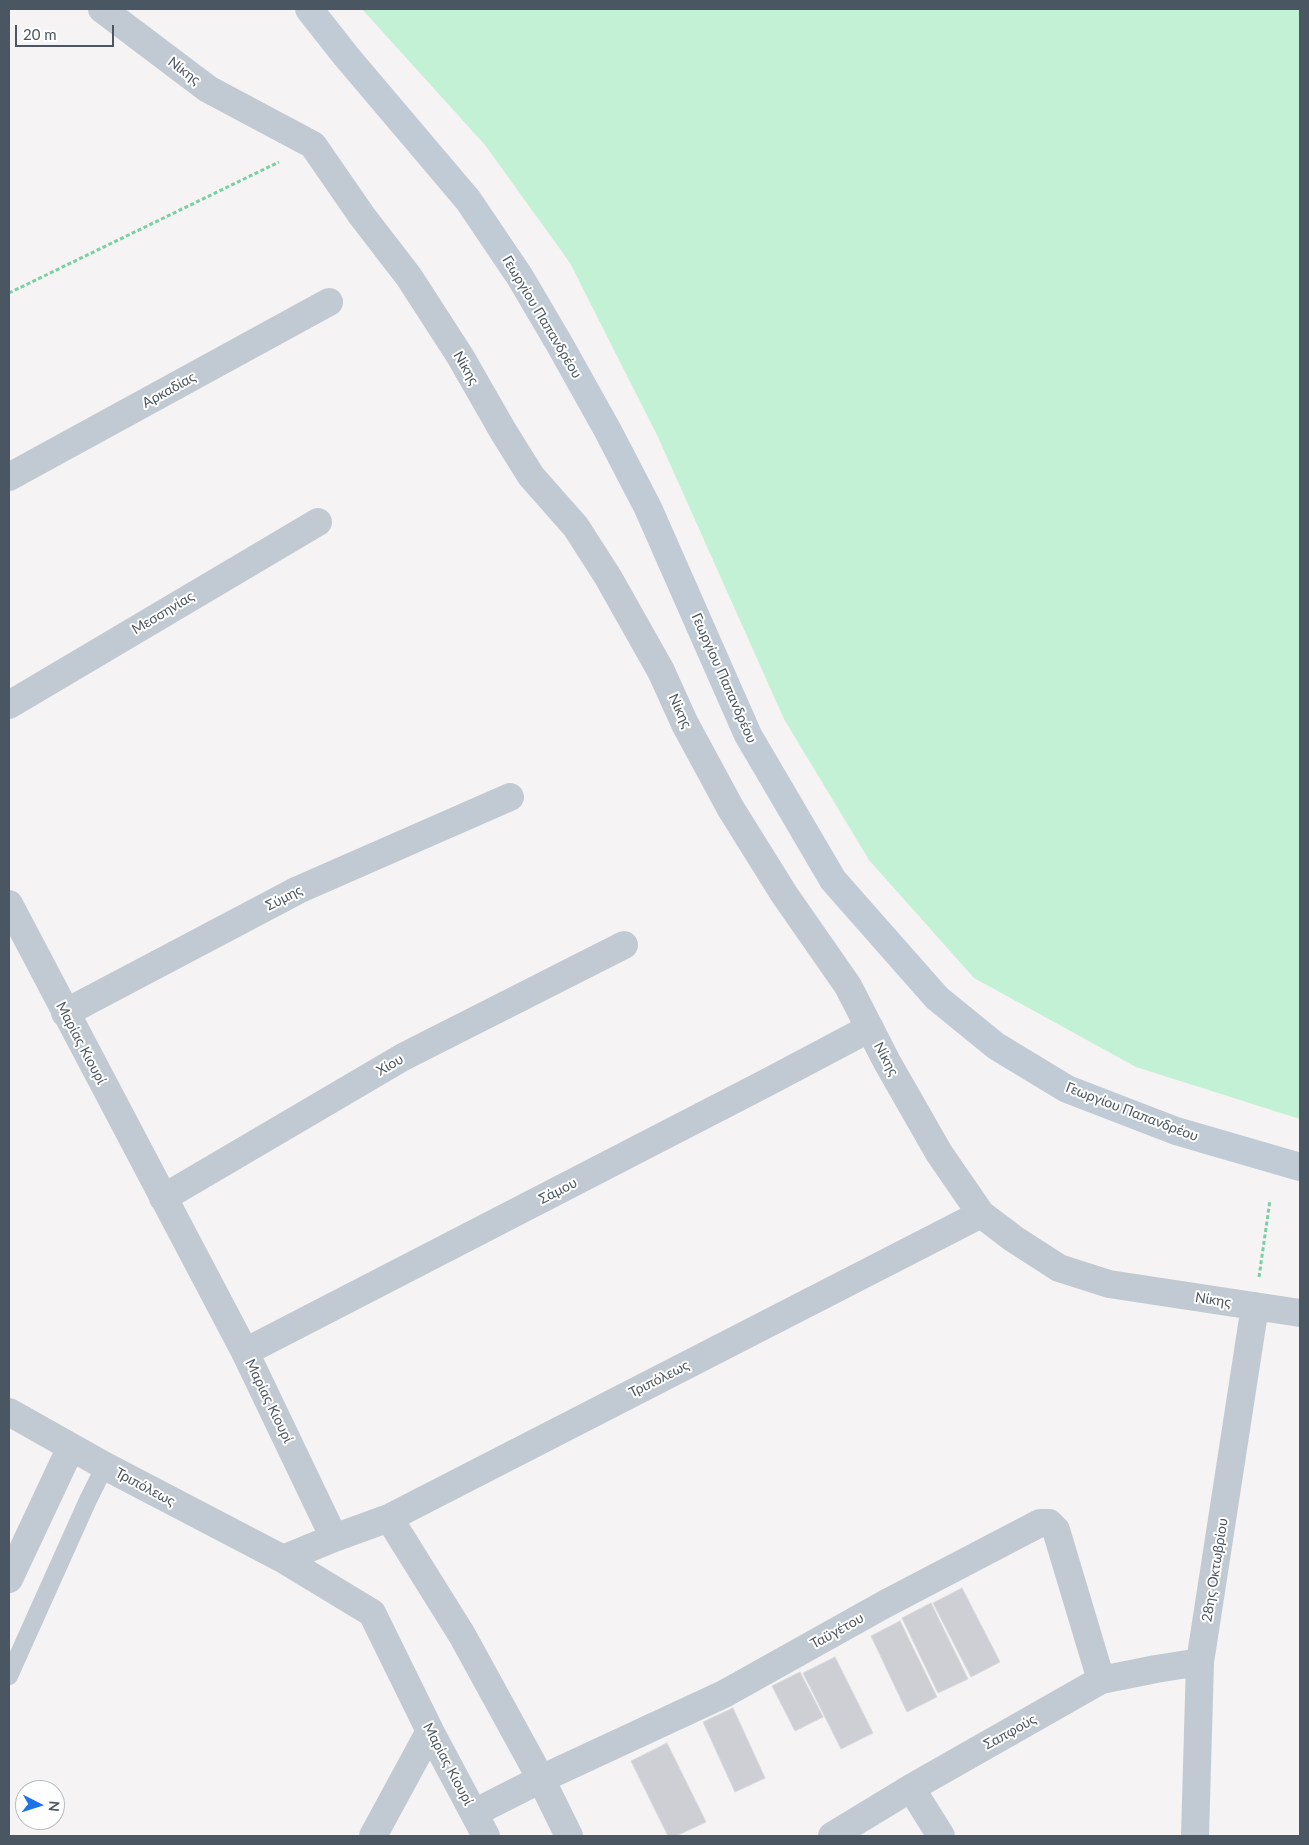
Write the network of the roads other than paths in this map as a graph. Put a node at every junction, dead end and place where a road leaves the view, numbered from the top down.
1 (102, 9) edge
2 (309, 9) edge
3 (330, 302) dead end
4 (9, 477) edge
5 (318, 522) dead end
6 (9, 705) edge
7 (510, 797) dead end
8 (9, 904) edge
9 (624, 946) dead end
10 (65, 1013) junction
11 (870, 1028) junction
12 (1300, 1167) edge
13 (164, 1198) junction
14 (981, 1214) junction
15 (1255, 1306) junction
16 (1300, 1313) edge
17 (245, 1352) junction
18 (9, 1412) edge
19 (71, 1447) junction
20 (105, 1466) junction
21 (390, 1518) junction
22 (334, 1538) junction
23 (283, 1559) junction
24 (9, 1579) edge
25 (1200, 1662) junction
26 (9, 1676) edge
27 (1101, 1680) junction
28 (430, 1731) junction
29 (541, 1779) junction
30 (911, 1788) junction
31 (474, 1812) junction
32 (374, 1836) edge
33 (486, 1836) edge
34 (569, 1836) edge
35 (832, 1836) edge
36 (940, 1836) edge
37 (1195, 1836) edge

1 - 11 street, Νίκης
2 - 12 street, Γεωργίου Παπανδρέου
3 - 4 street, Αρκαδίας
5 - 6 street, Μεσσηνίας
7 - 10 street, Σύμης
8 - 10 street, Μαρίας Κιουρί
9 - 13 street, Χίου
10 - 13 street, Μαρίας Κιουρί
11 - 14 street, Νίκης
11 - 17 street, Σάμου
13 - 17 street, Μαρίας Κιουρί
14 - 15 street, Νίκης
14 - 21 street, Τριπόλεως
15 - 16 street, Νίκης
15 - 25 street, 28ης Οκτωβρίου
17 - 22 street, Μαρίας Κιουρί
18 - 19 street, Τριπόλεως
19 - 20 street, Τριπόλεως
19 - 24 street
20 - 23 street, Τριπόλεως
20 - 26 lane
21 - 22 street, Τριπόλεως
21 - 29 street
22 - 23 street
23 - 28 street, Μαρίας Κιουρί
25 - 27 street, Σαπφούς
25 - 37 street, 28ης Οκτωβρίου
27 - 29 street, Ταϋγέτου
27 - 30 street, Σαπφούς
28 - 31 street, Μαρίας Κιουρί
28 - 32 street
29 - 31 street, Ταϋγέτου
29 - 34 street
30 - 35 street, Σαπφούς
30 - 36 street
31 - 33 street, Μαρίας Κιουρί

